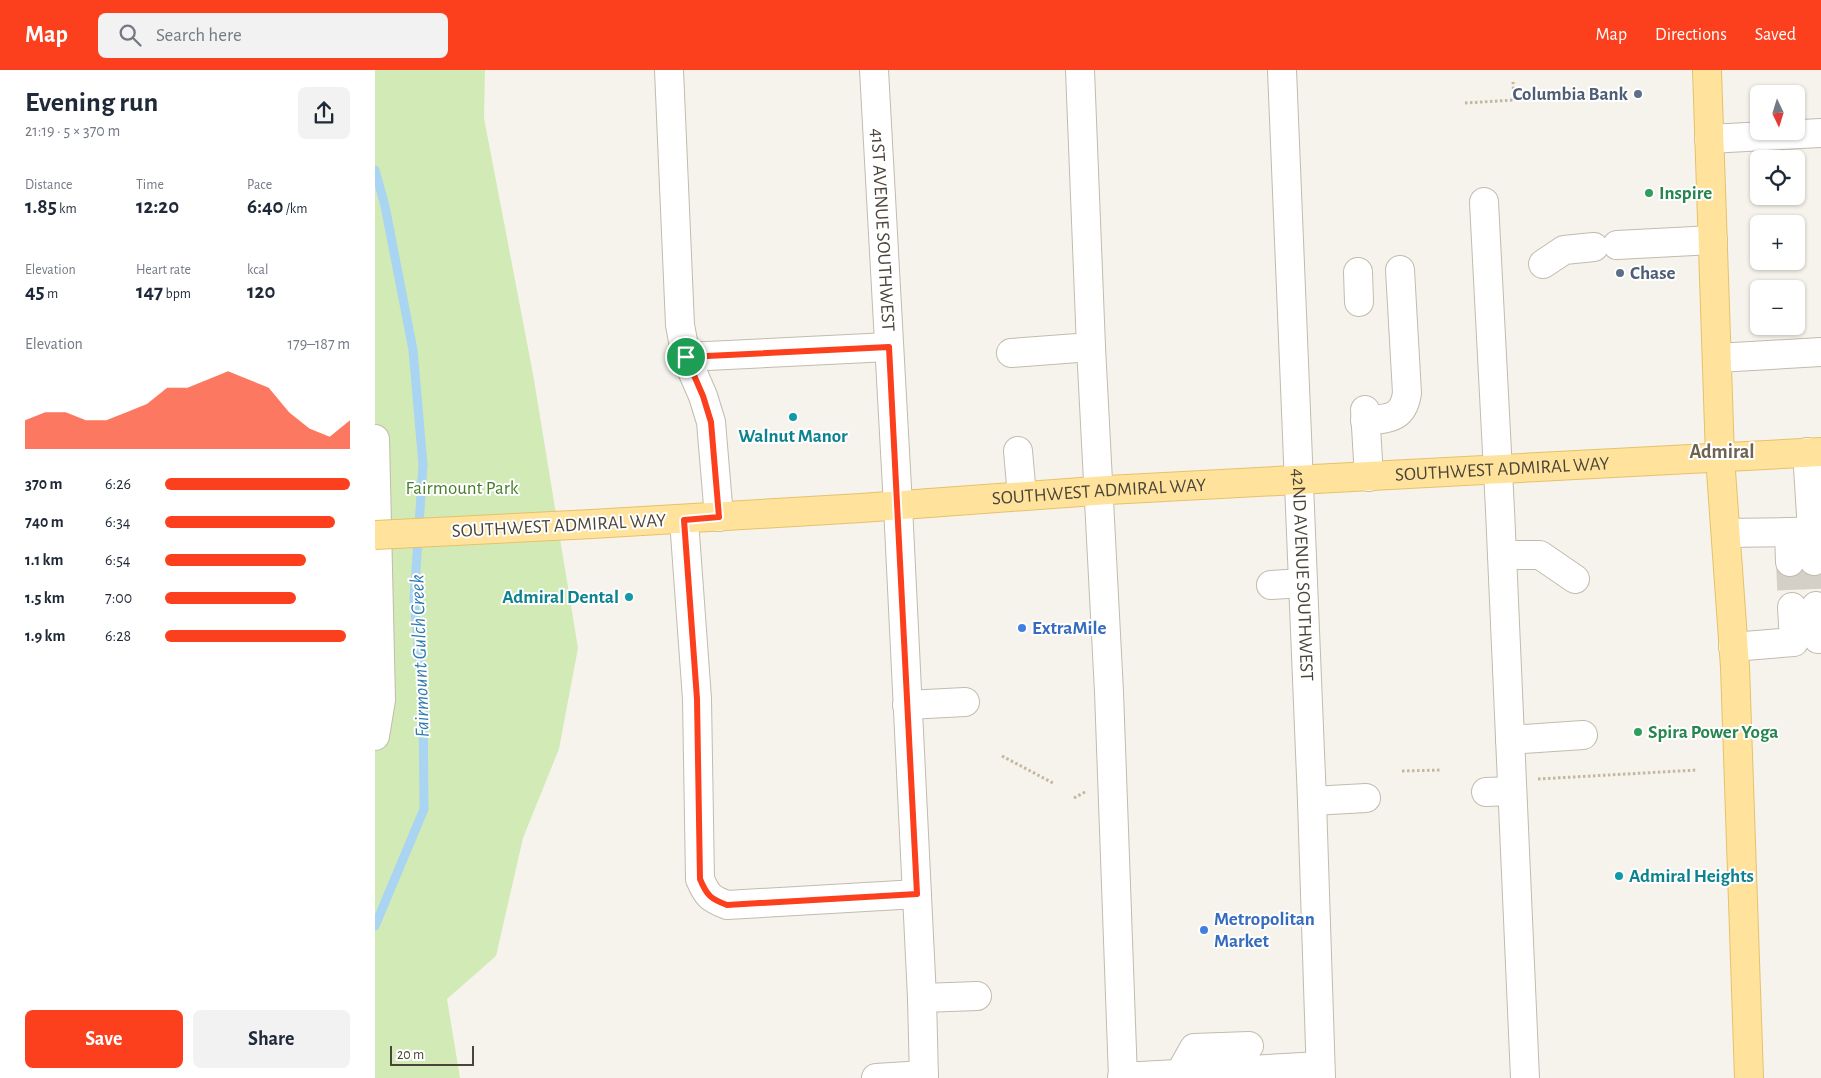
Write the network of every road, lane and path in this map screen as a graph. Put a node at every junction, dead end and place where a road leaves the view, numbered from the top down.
1 (669, 70) edge
2 (874, 70) edge
3 (1080, 70) edge
4 (1283, 70) edge
5 (1707, 70) edge
6 (1513, 82) dead end
7 (1568, 96) dead end
8 (1543, 97) dead end
9 (1465, 103) dead end
10 (1821, 133) edge
11 (1709, 139) junction
12 (1484, 202) dead end
13 (1713, 240) junction
14 (1543, 264) dead end
15 (1400, 270) dead end
16 (1358, 272) dead end
17 (1359, 302) dead end
18 (889, 347) junction
19 (1091, 347) junction
20 (1821, 352) edge
21 (1011, 353) dead end
22 (686, 357) junction
23 (1717, 358) junction
24 (375, 438) edge
25 (1018, 451) dead end
26 (1814, 452) edge
27 (1720, 457) junction
28 (1498, 469) junction
29 (1369, 477) junction
30 (1298, 481) junction
31 (1099, 491) junction
32 (1022, 496) junction
33 (899, 506) junction
34 (719, 517) junction
35 (684, 520) junction
36 (1807, 532) edge
37 (1726, 533) junction
38 (375, 535) edge
39 (1502, 555) junction
40 (1802, 562) tunnel mouth
41 (1575, 580) dead end
42 (1303, 583) junction
43 (1271, 585) dead end
44 (1804, 607) tunnel mouth
45 (1814, 644) edge
46 (1733, 647) junction
47 (1129, 666) dead end
48 (1101, 693) junction
49 (965, 702) dead end
50 (907, 705) junction
51 (1583, 735) dead end
52 (375, 736) edge
53 (1510, 740) junction
54 (1002, 756) dead end
55 (1442, 770) dead end
56 (1697, 770) dead end
57 (1402, 771) dead end
58 (1053, 783) dead end
59 (1522, 785) junction
60 (1486, 792) dead end
61 (1366, 798) dead end
62 (1313, 801) junction
63 (917, 894) junction
64 (977, 996) dead end
65 (922, 998) junction
66 (1249, 1046) dead end
67 (1320, 1072) edge
68 (1180, 1074) junction
69 (924, 1077) edge
70 (1123, 1077) edge
71 (876, 1078) edge
72 (1525, 1078) edge
73 (1749, 1078) edge

1 - 22 street
2 - 18 street, 41ST AVENUE SOUTHWEST
3 - 19 street
4 - 30 street, 42ND AVENUE SOUTHWEST
5 - 11 main road
6 - 9 path
7 - 8 path
10 - 11 street
11 - 13 main road
12 - 28 street
13 - 14 street
13 - 23 main road
15 - 29 street
16 - 17 street
18 - 22 street
18 - 33 street, 41ST AVENUE SOUTHWEST
19 - 21 street
19 - 31 street
20 - 23 street
22 - 34 street
23 - 27 main road
24 - 52 street
25 - 32 street
26 - 27 main road, SOUTHWEST ADMIRAL WAY
26 - 36 street
27 - 28 main road, SOUTHWEST ADMIRAL WAY
27 - 37 main road
28 - 29 main road, SOUTHWEST ADMIRAL WAY
28 - 39 street
29 - 30 main road, SOUTHWEST ADMIRAL WAY
30 - 31 main road, SOUTHWEST ADMIRAL WAY
30 - 42 street, 42ND AVENUE SOUTHWEST
31 - 32 main road, SOUTHWEST ADMIRAL WAY
31 - 48 street
32 - 33 main road, SOUTHWEST ADMIRAL WAY
33 - 34 main road, SOUTHWEST ADMIRAL WAY
33 - 50 street, 41ST AVENUE SOUTHWEST
34 - 35 main road, SOUTHWEST ADMIRAL WAY
35 - 38 main road, SOUTHWEST ADMIRAL WAY, bridge
35 - 63 street
36 - 37 street
36 - 40 street
37 - 46 main road
39 - 41 street
39 - 53 street
42 - 43 street
42 - 62 street, 42ND AVENUE SOUTHWEST
44 - 45 street
45 - 46 street
46 - 73 main road
47 - 48 street
48 - 70 street
49 - 50 street
50 - 63 street, 41ST AVENUE SOUTHWEST
51 - 53 street
53 - 59 street
54 - 58 path
55 - 57 path
56 - 59 path
59 - 60 street
59 - 72 street
61 - 62 street
62 - 67 street, 42ND AVENUE SOUTHWEST
63 - 65 street, 41ST AVENUE SOUTHWEST
64 - 65 street
65 - 69 street, 41ST AVENUE SOUTHWEST
66 - 68 street
67 - 68 street
68 - 70 street
69 - 71 street

